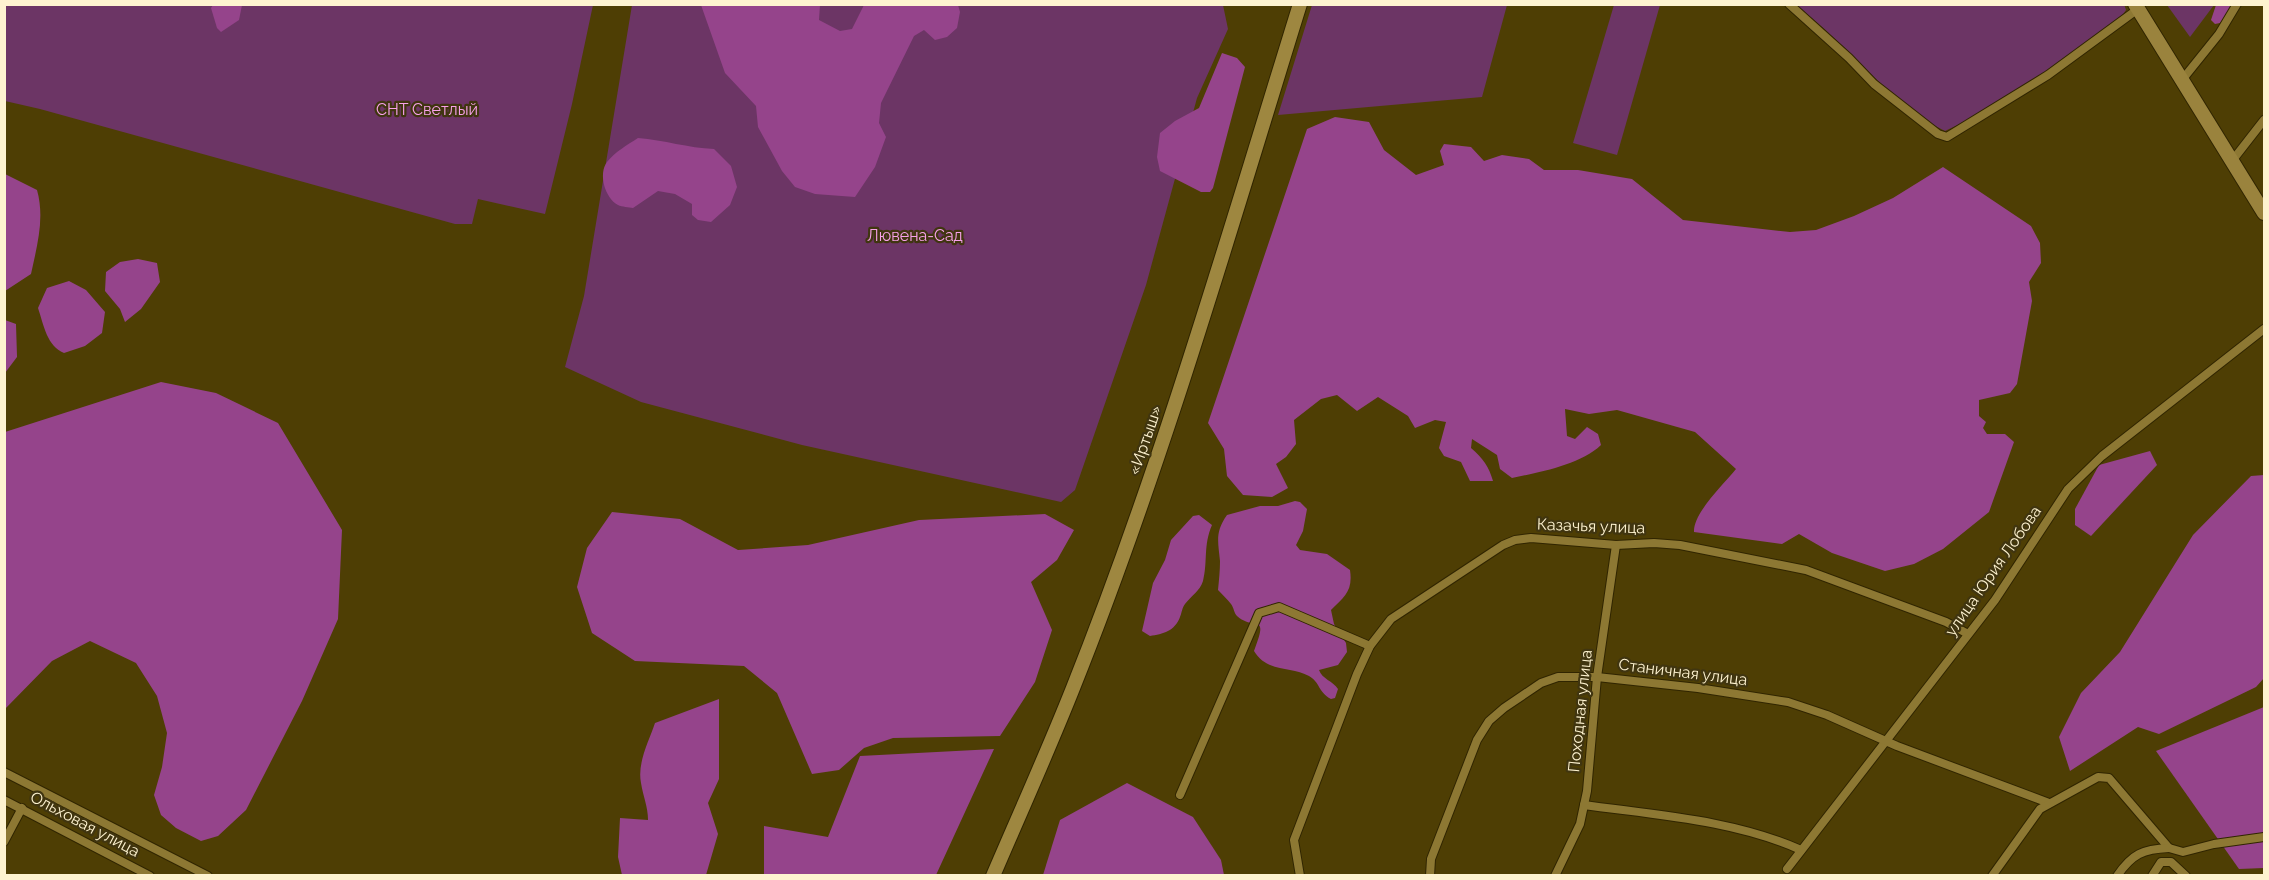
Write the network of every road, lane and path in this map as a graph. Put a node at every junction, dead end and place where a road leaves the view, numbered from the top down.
1 (1300, 4) edge
2 (1789, 4) edge
3 (2237, 4) edge
4 (2136, 7) edge
5 (2182, 80) junction
6 (2265, 120) edge
7 (2232, 161) junction
8 (2265, 213) edge
9 (2265, 329) edge
10 (1616, 545) junction
11 (1968, 634) junction
12 (1370, 646) junction
13 (1598, 677) junction
14 (1886, 741) junction
15 (4, 772) edge
16 (1180, 795) dead end
17 (4, 800) edge
18 (2049, 803) junction
19 (1584, 805) junction
20 (22, 808) junction
21 (2265, 837) edge
22 (4, 842) edge
23 (2169, 848) junction
24 (1801, 850) junction
25 (1787, 869) dead end
26 (150, 876) edge
27 (208, 876) edge
28 (993, 876) edge
29 (1300, 876) edge
30 (1430, 876) edge
31 (1555, 876) edge
32 (1992, 876) edge
33 (2117, 876) edge
34 (2152, 876) edge
35 (2186, 876) edge

1 - 28 highway, «Иртыш»
2 - 4 street
3 - 5 street
4 - 5 main road
5 - 7 main road
6 - 7 street
7 - 8 main road
9 - 11 street, улица Юрия Лобова
10 - 11 street, Казачья улица
10 - 12 street, Казачья улица
10 - 13 street, Походная улица
11 - 14 street, улица Юрия Лобова
12 - 16 street
12 - 29 street, Казачья улица
13 - 14 street, Станичная улица
13 - 19 street, Походная улица
13 - 30 street, Станичная улица
14 - 18 street, Станичная улица
14 - 24 street, улица Юрия Лобова
15 - 27 street
17 - 20 street, Ольховая улица
18 - 23 street
18 - 32 street
19 - 24 street
19 - 31 street, Походная улица
20 - 22 street
20 - 26 street, Ольховая улица
21 - 23 street
23 - 33 street
24 - 25 street, улица Юрия Лобова
34 - 35 street

